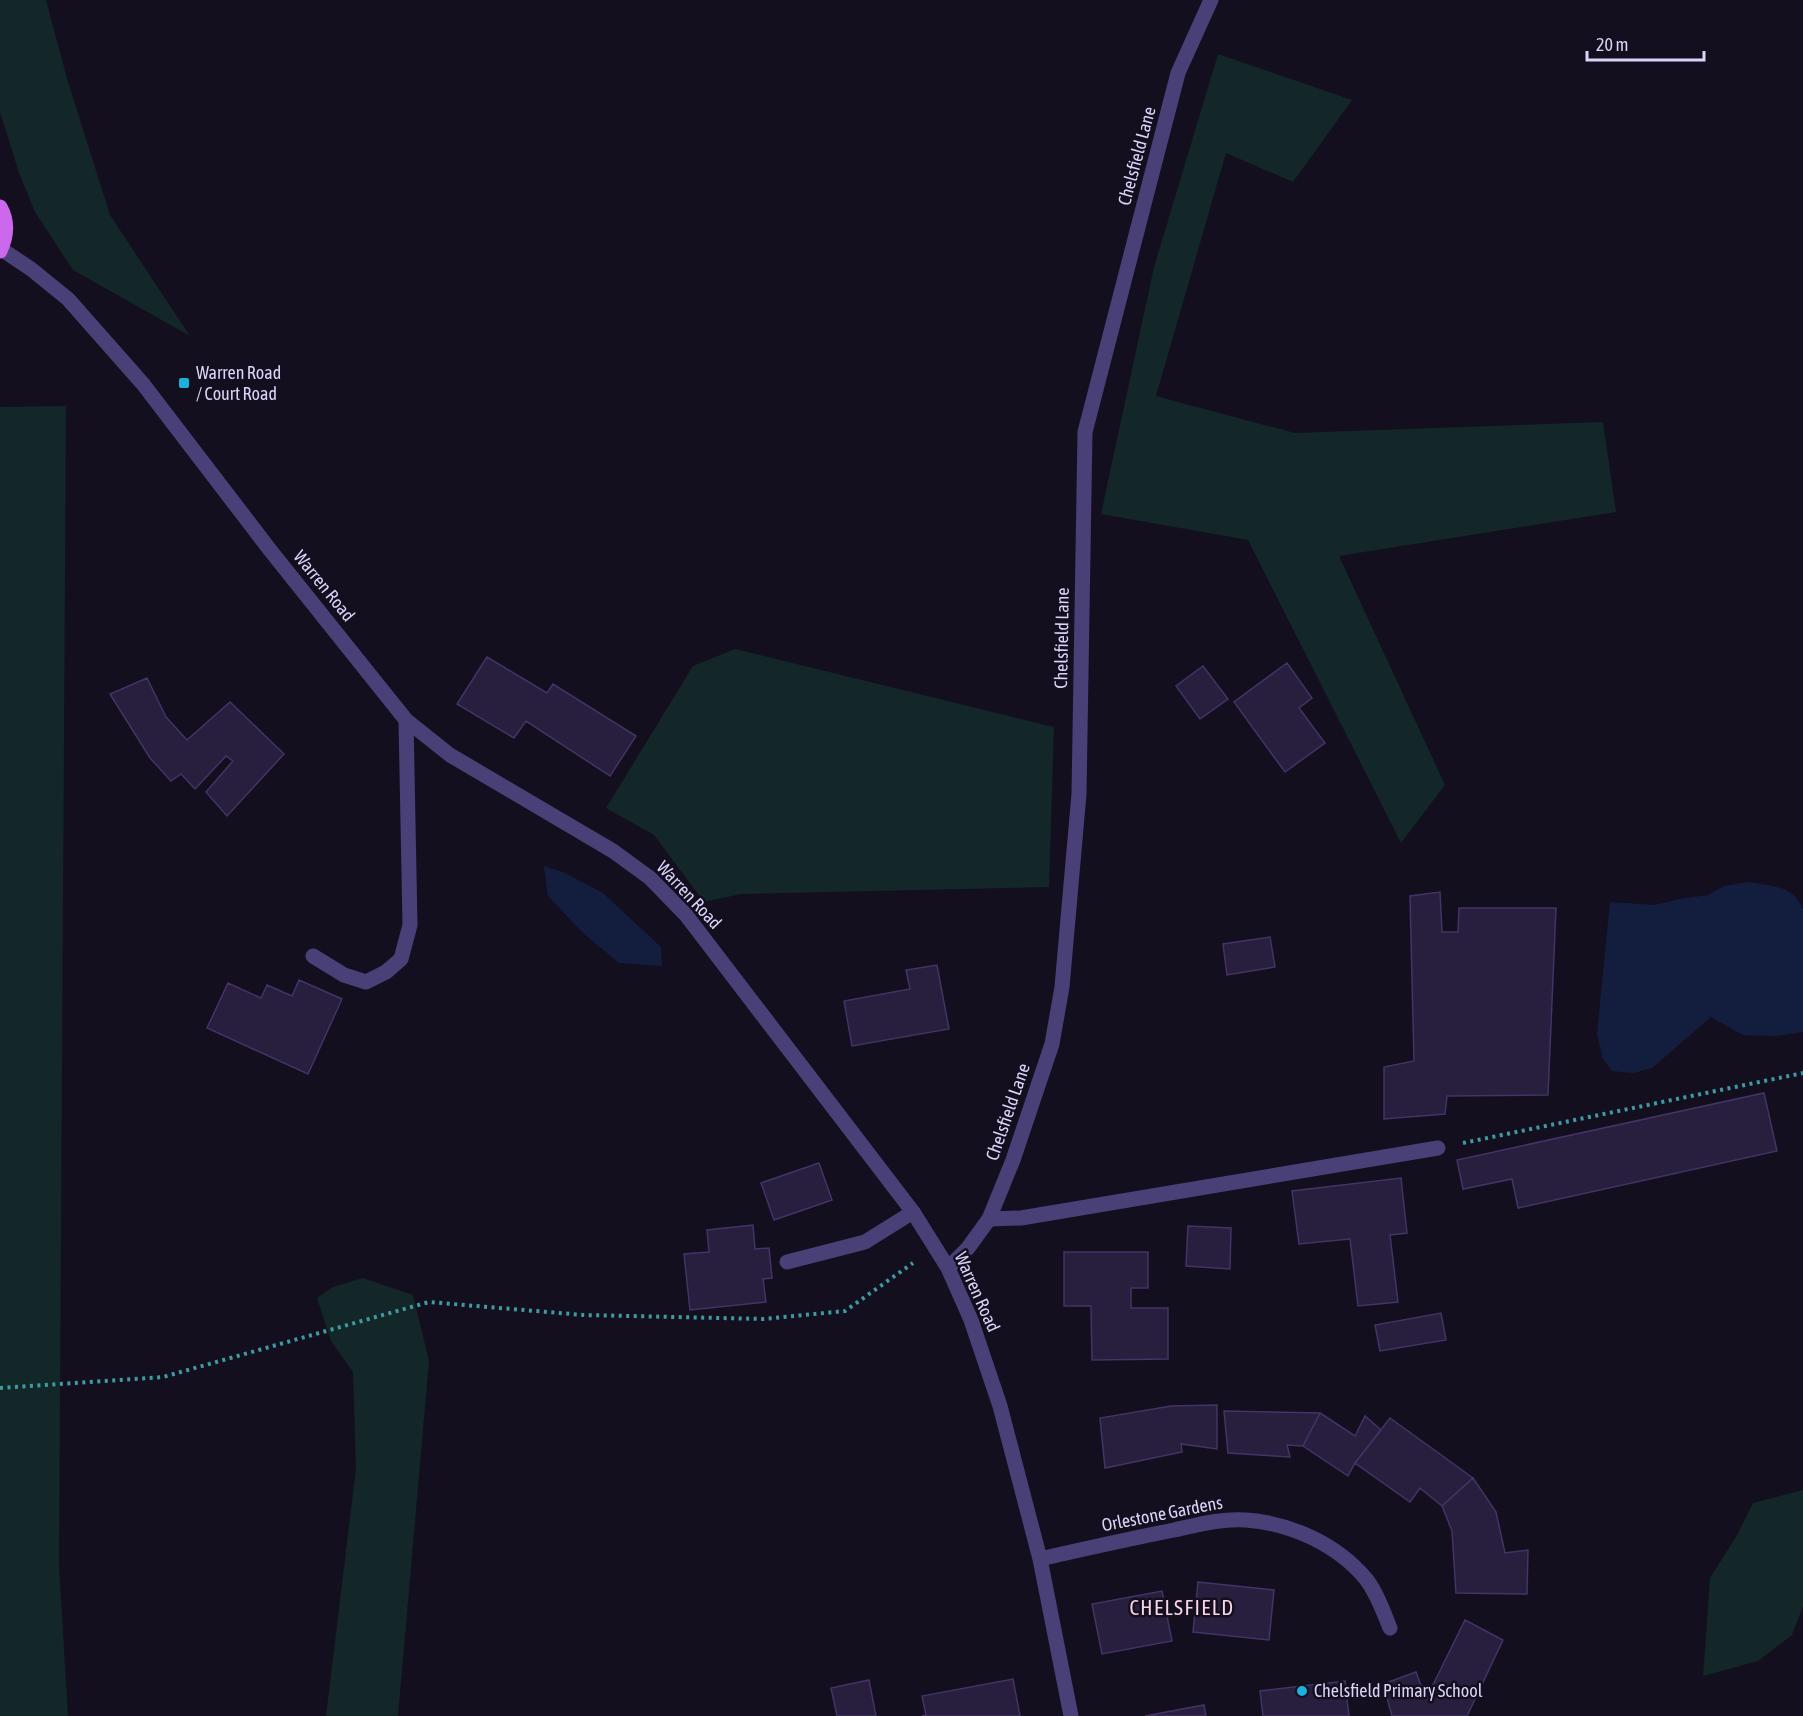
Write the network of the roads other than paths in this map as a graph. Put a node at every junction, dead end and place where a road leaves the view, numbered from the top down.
1 (1211, 0) edge
2 (0, 207) edge
3 (1, 250) edge
4 (406, 720) junction
5 (313, 956) dead end
6 (1438, 1148) road end
7 (913, 1212) junction
8 (989, 1219) junction
9 (787, 1262) dead end
10 (948, 1268) junction
11 (1040, 1559) junction
12 (1390, 1628) dead end
13 (1071, 1716) edge

1 - 8 street, Chelsfield Lane
2 - 3 main road
3 - 4 street, Warren Road
4 - 5 street
4 - 7 street, Warren Road
6 - 8 street
7 - 9 street
7 - 10 street, Warren Road
8 - 10 street, Chelsfield Lane
10 - 11 street, Warren Road
11 - 12 street, Orlestone Gardens
11 - 13 street, Warren Road

